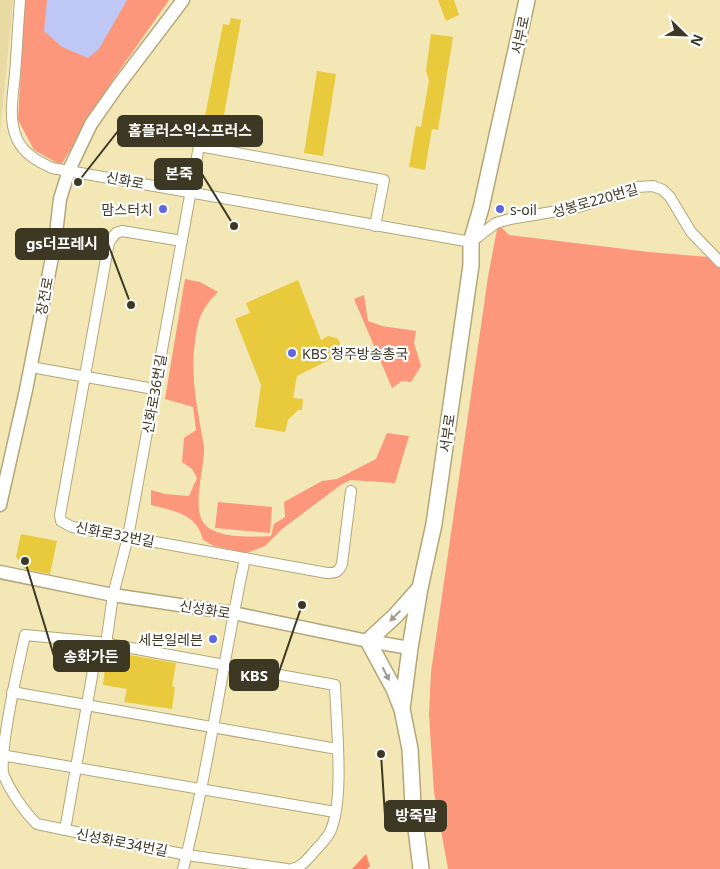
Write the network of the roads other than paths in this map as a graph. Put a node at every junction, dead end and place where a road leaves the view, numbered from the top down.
1 (20, 0) edge
2 (183, 0) edge
3 (527, 0) edge
4 (68, 170) junction
5 (191, 193) junction
6 (375, 226) junction
7 (182, 241) junction
8 (471, 242) junction
9 (720, 262) edge
10 (31, 367) junction
11 (86, 377) junction
12 (154, 389) junction
13 (352, 491) dead end
14 (0, 505) edge
15 (128, 537) junction
16 (245, 558) junction
17 (0, 572) edge
18 (420, 588) junction
19 (113, 595) junction
20 (233, 613) junction
21 (368, 641) junction
22 (102, 643) junction
23 (410, 648) junction
24 (223, 665) junction
25 (12, 692) junction
26 (87, 705) junction
27 (402, 709) junction
28 (212, 727) junction
29 (337, 749) junction
30 (1, 755) edge
31 (76, 766) junction
32 (201, 789) junction
33 (335, 812) junction
34 (65, 830) junction
35 (187, 855) junction
36 (183, 869) edge
37 (287, 869) edge
38 (292, 869) edge
39 (421, 869) edge

1 - 4 street, 신화로
2 - 4 street, 장전로
3 - 8 main road, 서부로
4 - 5 street, 신화로
4 - 10 street, 장전로
5 - 6 street, 신화로
5 - 6 street, 신화로36번길
5 - 7 street, 신화로36번길
6 - 8 street, 신화로
7 - 11 street, 신화로32번길
7 - 12 street, 신화로36번길
8 - 9 street, 성봉로220번길
8 - 18 main road, 서부로
10 - 11 street
10 - 14 street, 장전로
11 - 12 street
11 - 15 street, 신화로32번길
12 - 15 street, 신화로36번길
13 - 16 street, 신화로32번길
15 - 16 street, 신화로32번길
15 - 19 street, 신화로36번길
16 - 20 street
17 - 19 street, 신성화로
18 -> 21 main road
18 - 23 main road, 서부로
19 - 20 street, 신성화로
19 - 22 street, 신화로36번길
20 - 21 street, 신성화로
20 - 24 street
21 - 23 street, 신성화로
21 -> 27 main road
22 - 24 street
22 - 25 street, 신성화로34번길
22 - 26 street, 신화로36번길
23 - 27 main road, 서부로
24 - 28 street
24 - 29 street
25 - 26 street
25 - 30 street, 신성화로34번길
26 - 28 street
26 - 31 street, 신화로36번길
27 - 39 main road, 서부로
28 - 29 street
28 - 32 street
29 - 33 street
30 - 31 street
30 - 34 street, 신성화로34번길
31 - 32 street
31 - 34 street, 신화로36번길
32 - 33 street
32 - 35 street
33 - 38 street
34 - 35 street, 신성화로34번길
35 - 36 street
35 - 37 street, 신성화로34번길

